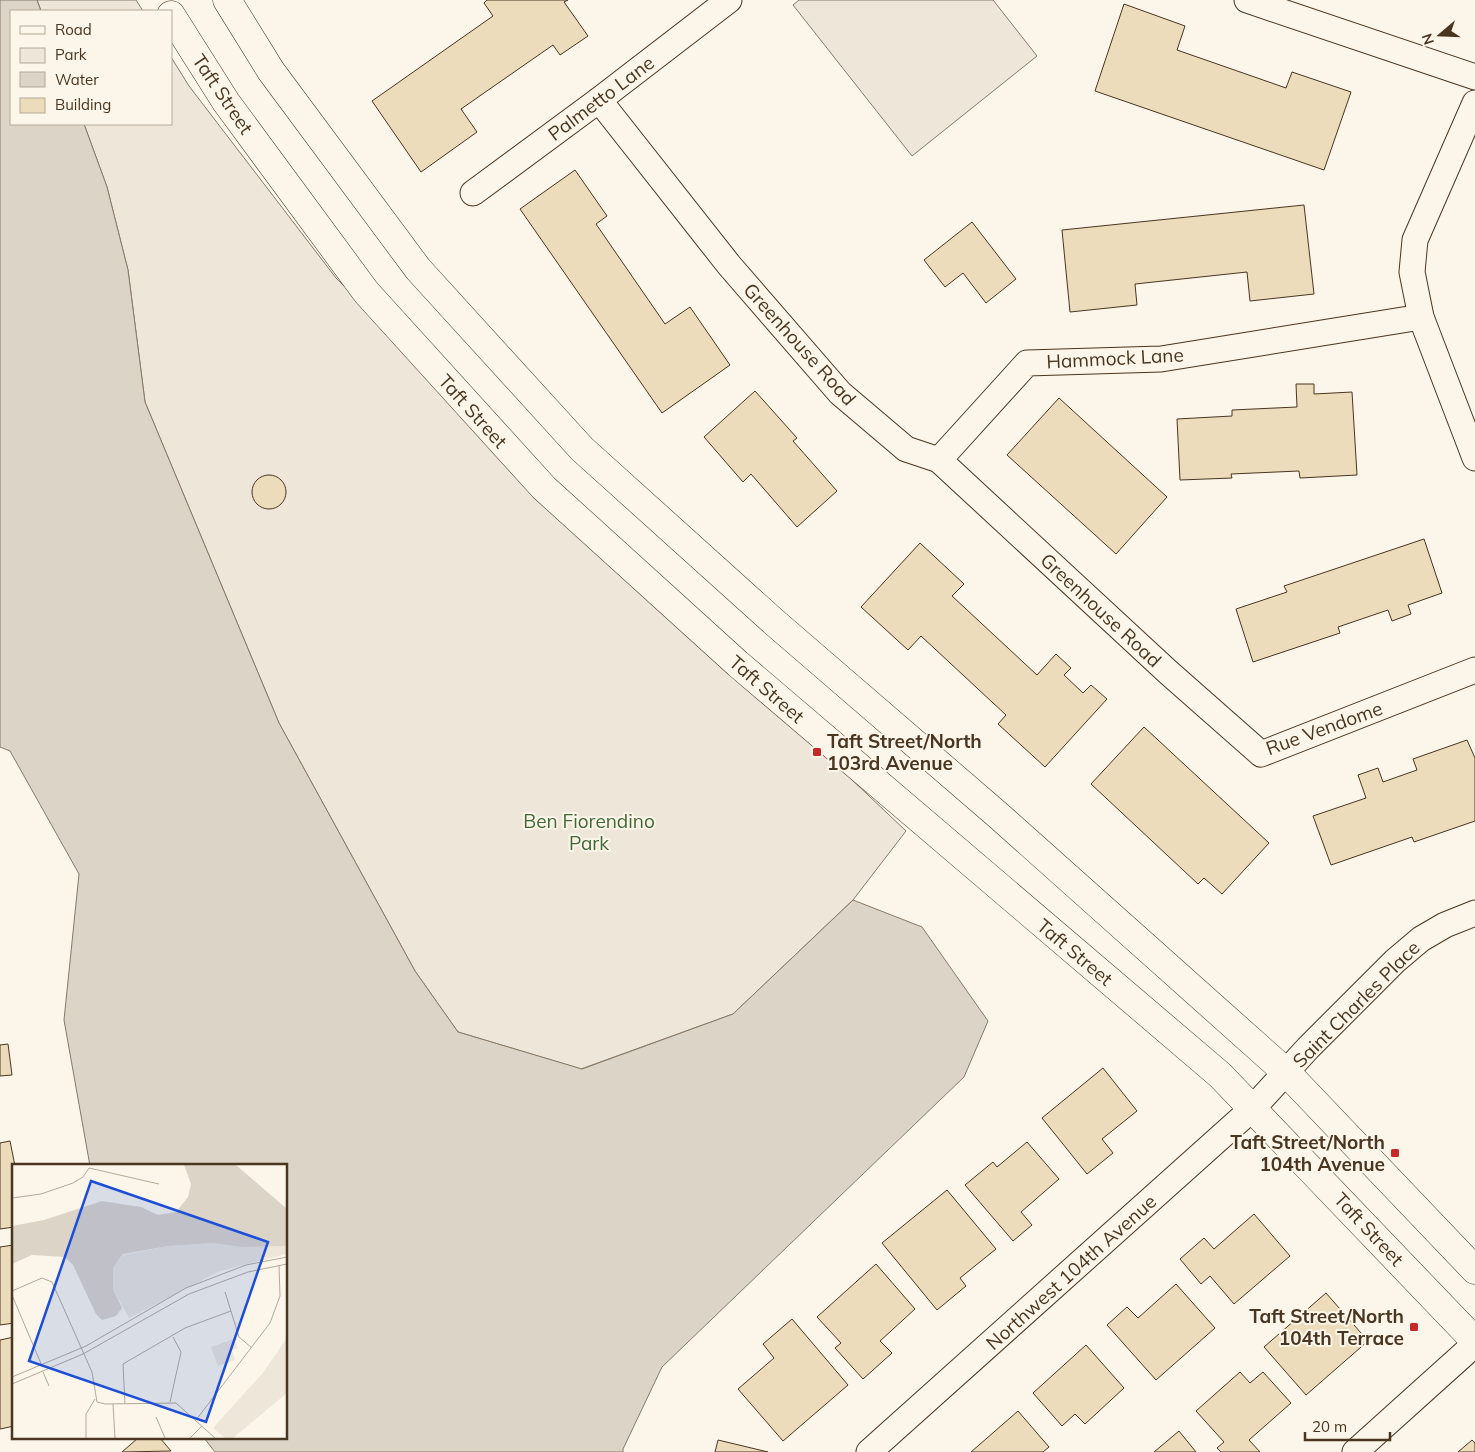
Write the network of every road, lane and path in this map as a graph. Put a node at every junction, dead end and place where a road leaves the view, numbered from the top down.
1 (227, 0) edge
2 (729, 0) edge
3 (1248, 0) edge
4 (172, 17) edge
5 (1475, 77) edge
6 (599, 100) junction
7 (1475, 103) edge
8 (472, 194) dead end
9 (1421, 317) junction
10 (1475, 458) edge
11 (939, 460) junction
12 (1475, 670) edge
13 (1168, 672) joint
14 (1475, 913) edge
15 (1270, 1090) junction
16 (1475, 1270) edge
17 (1475, 1343) edge
18 (869, 1452) edge
19 (1355, 1452) edge

1 - 15 street, Taft Street
2 - 6 street, Palmetto Lane
3 - 5 street
4 - 15 street, Taft Street
6 - 8 street, Palmetto Lane
6 - 11 street, Greenhouse Road
7 - 9 street
9 - 10 street
9 - 11 street, Hammock Lane
11 - 13 street, Greenhouse Road
12 - 13 street, Rue Vendome
14 - 15 street, Saint Charles Place
15 - 16 street, Taft Street
15 - 17 street, Taft Street
15 - 18 street, Northwest 104th Avenue
17 - 19 street

